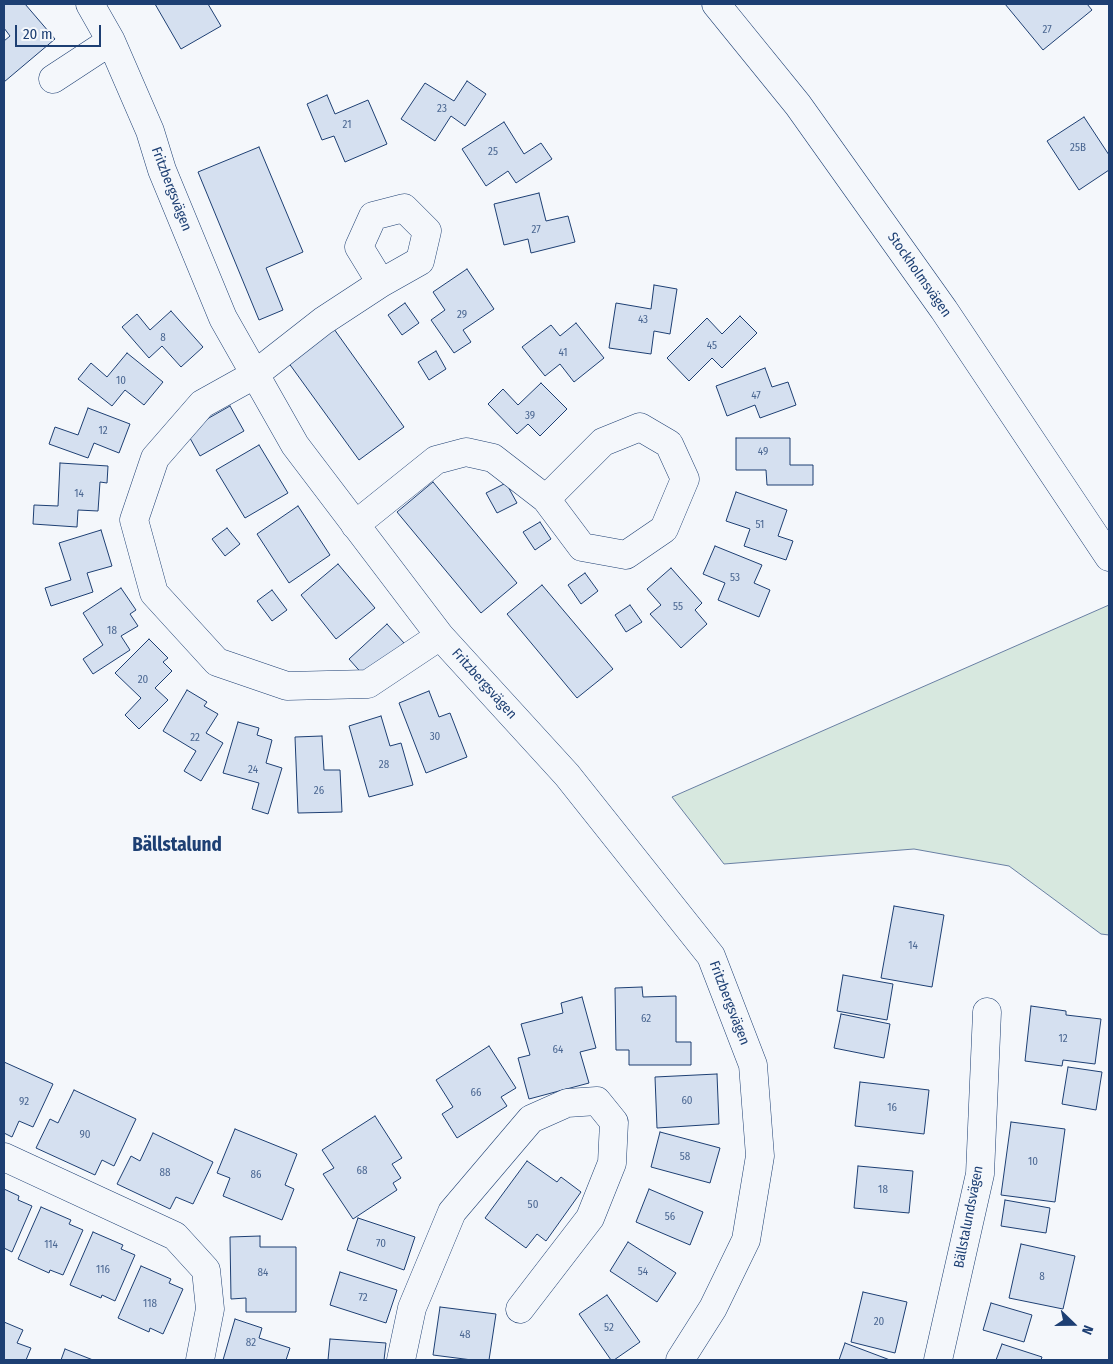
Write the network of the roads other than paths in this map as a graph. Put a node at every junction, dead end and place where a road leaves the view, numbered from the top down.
1 (90, 4) edge
2 (716, 4) edge
3 (111, 41) junction
4 (53, 80) dead end
5 (381, 283) dead end
6 (254, 375) junction
7 (546, 499) junction
8 (355, 525) junction
9 (1109, 556) edge
10 (440, 636) junction
11 (987, 1012) dead end
12 (4, 1157) edge
13 (520, 1310) dead end
14 (200, 1360) edge
15 (401, 1360) edge
16 (680, 1360) edge
17 (938, 1360) edge

1 - 3 street, Fritzbergsvägen
2 - 9 street, Stockholmsvägen
3 - 4 street
3 - 6 street, Fritzbergsvägen
5 - 6 street
6 - 8 street, Fritzbergsvägen
6 - 10 street
7 - 7 street
7 - 8 street
8 - 10 street, Fritzbergsvägen
10 - 16 street, Fritzbergsvägen
11 - 17 street, Bällstalundsvägen
12 - 14 street
13 - 15 street

